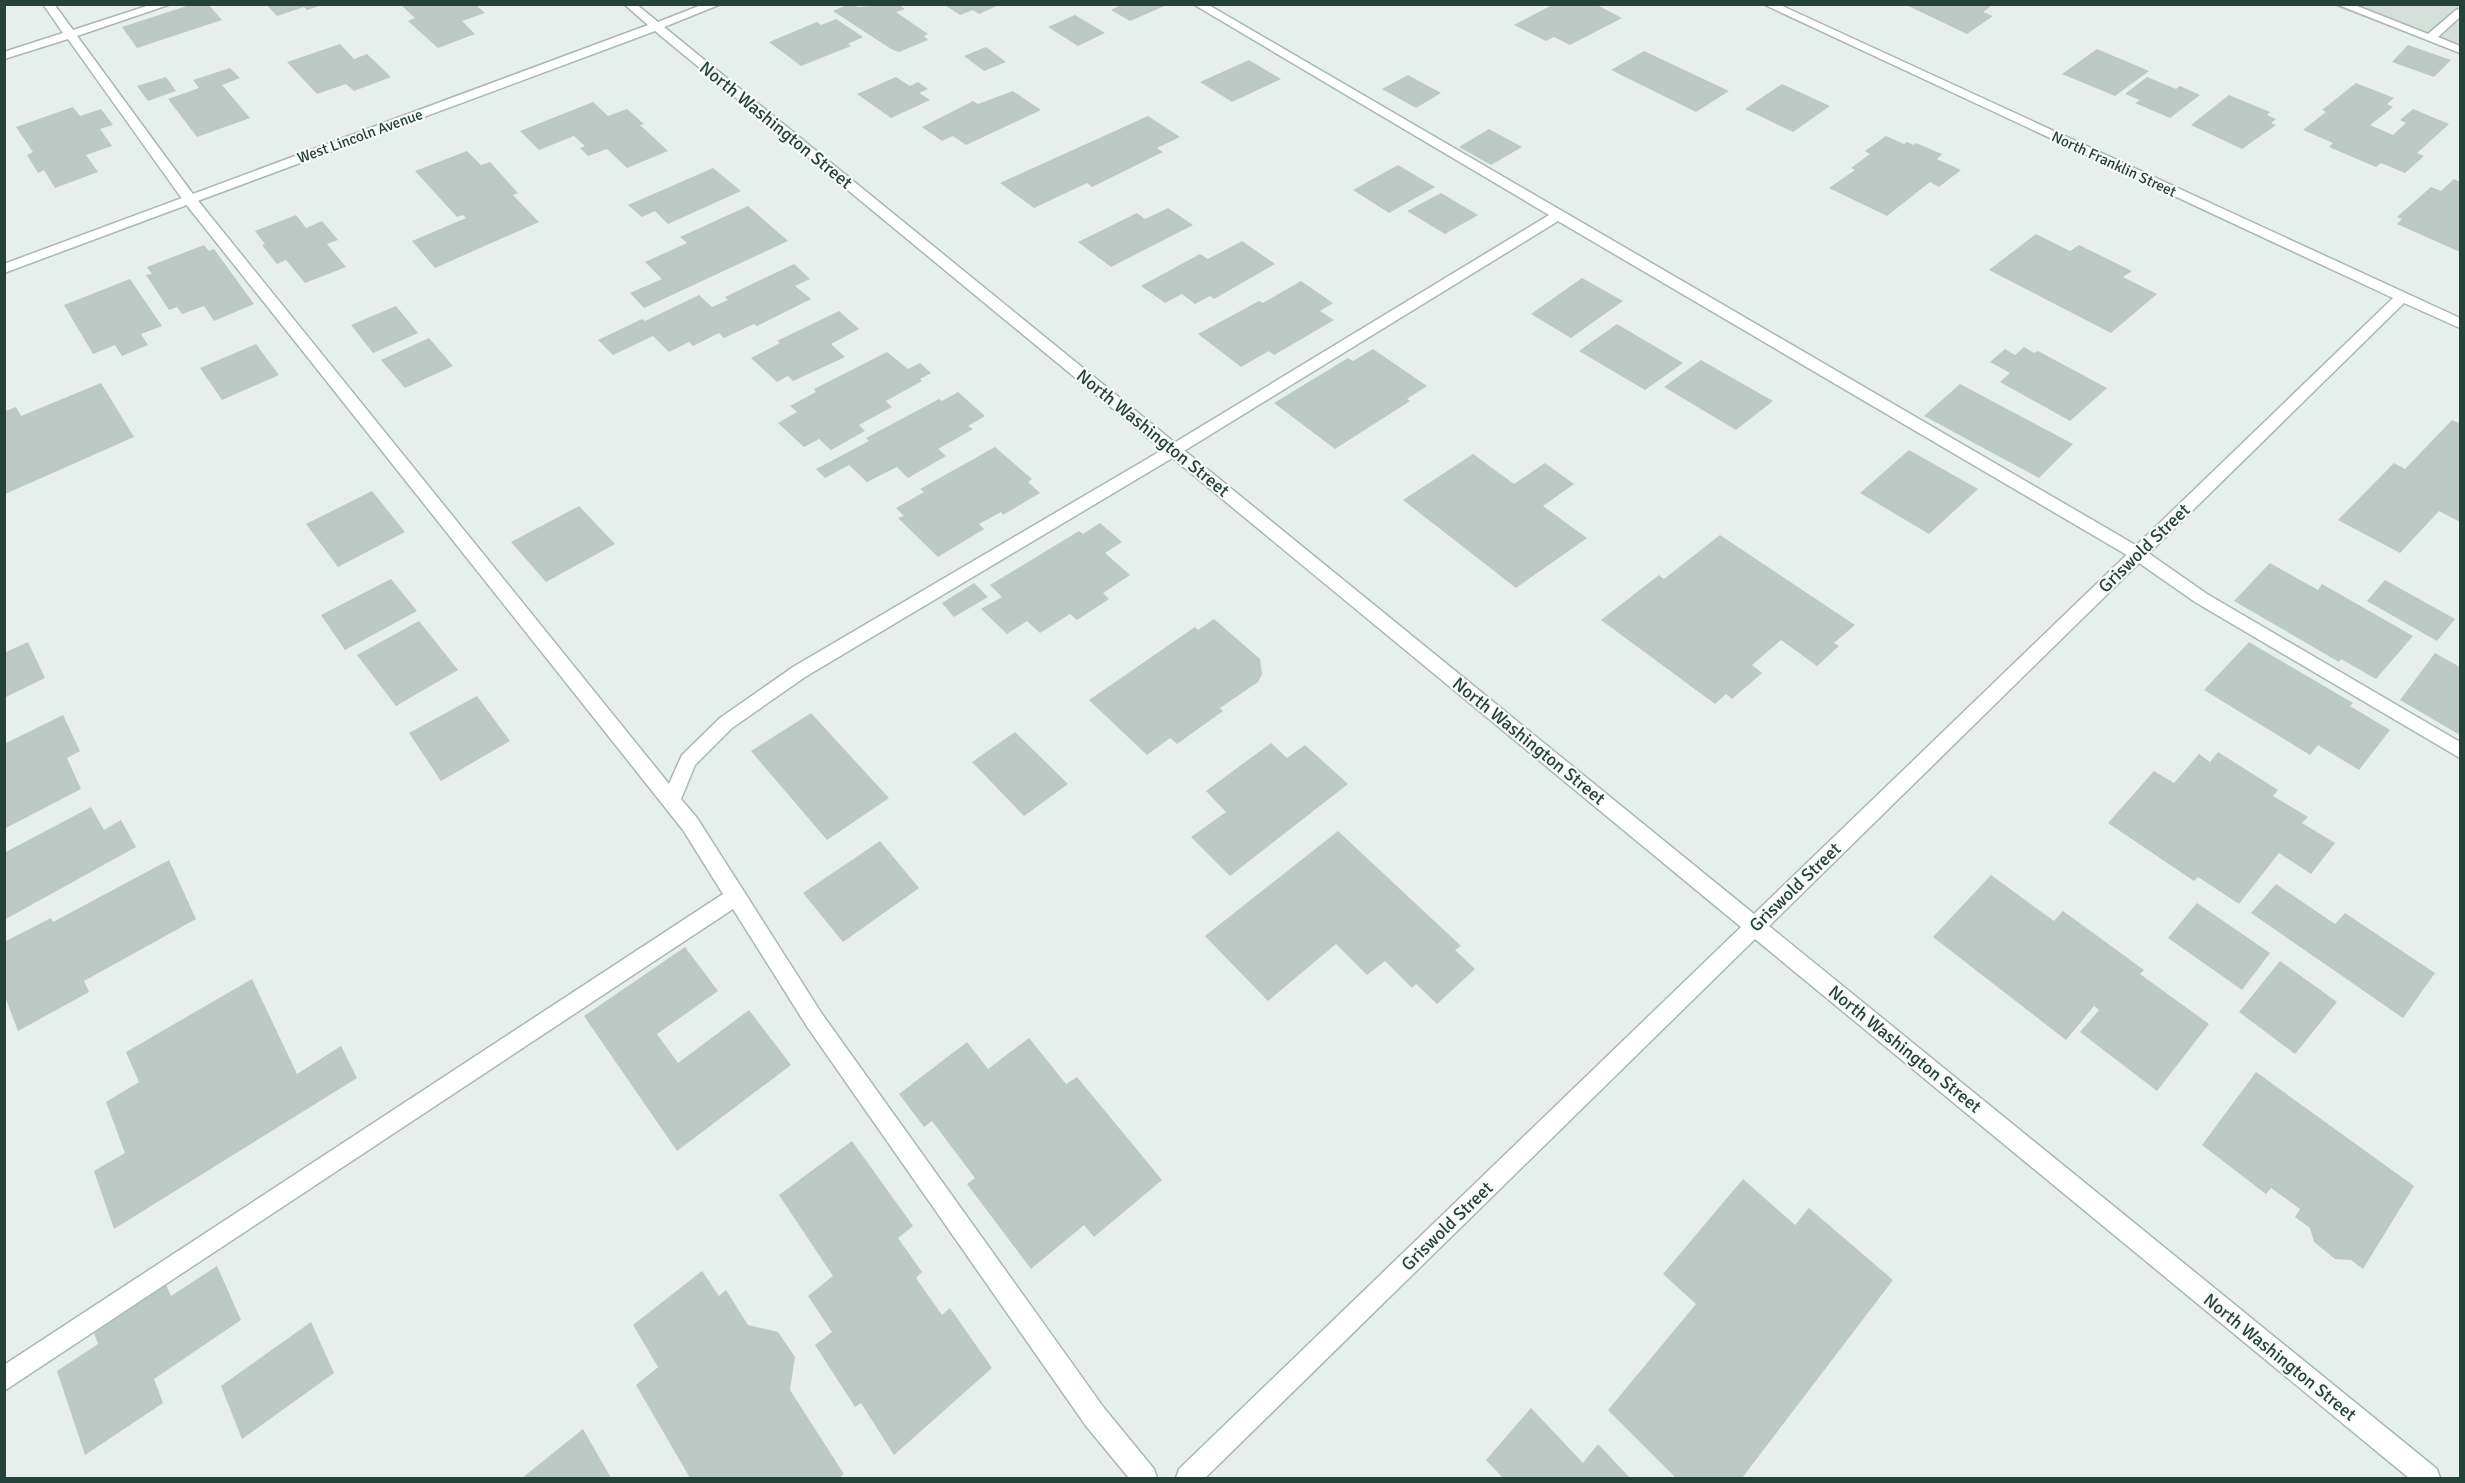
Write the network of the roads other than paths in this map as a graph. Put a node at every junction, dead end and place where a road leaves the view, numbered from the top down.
1 (48, 4) edge
2 (166, 4) edge
3 (629, 4) edge
4 (716, 4) edge
5 (1198, 4) edge
6 (1768, 4) edge
7 (2341, 4) edge
8 (2460, 12) edge
9 (656, 27) junction
10 (71, 35) junction
11 (2430, 38) junction
12 (2460, 50) edge
13 (4, 56) edge
14 (190, 200) junction
15 (1558, 215) junction
16 (4, 268) edge
17 (2403, 296) junction
18 (2460, 322) edge
19 (1174, 450) junction
20 (2138, 554) junction
21 (2460, 751) edge
22 (672, 801) junction
23 (736, 896) junction
24 (1755, 926) junction
25 (4, 1379) edge
26 (1145, 1479) edge
27 (1188, 1479) edge
28 (2428, 1479) edge

1 - 10 street
2 - 10 street
3 - 9 street, North Washington Street
4 - 9 street, West Lincoln Avenue
5 - 15 street
6 - 17 street, North Franklin Street
7 - 11 street
8 - 11 street
9 - 14 street, West Lincoln Avenue
9 - 19 street, North Washington Street
10 - 13 street
10 - 14 street
11 - 12 street
14 - 16 street, West Lincoln Avenue
14 - 22 street
15 - 19 street
15 - 20 street
17 - 18 street, North Franklin Street
17 - 20 street, Griswold Street
19 - 22 street
19 - 24 street, North Washington Street
20 - 21 street
20 - 24 street, Griswold Street
22 - 23 street
23 - 25 street
23 - 26 street
24 - 27 street, Griswold Street
24 - 28 street, North Washington Street

